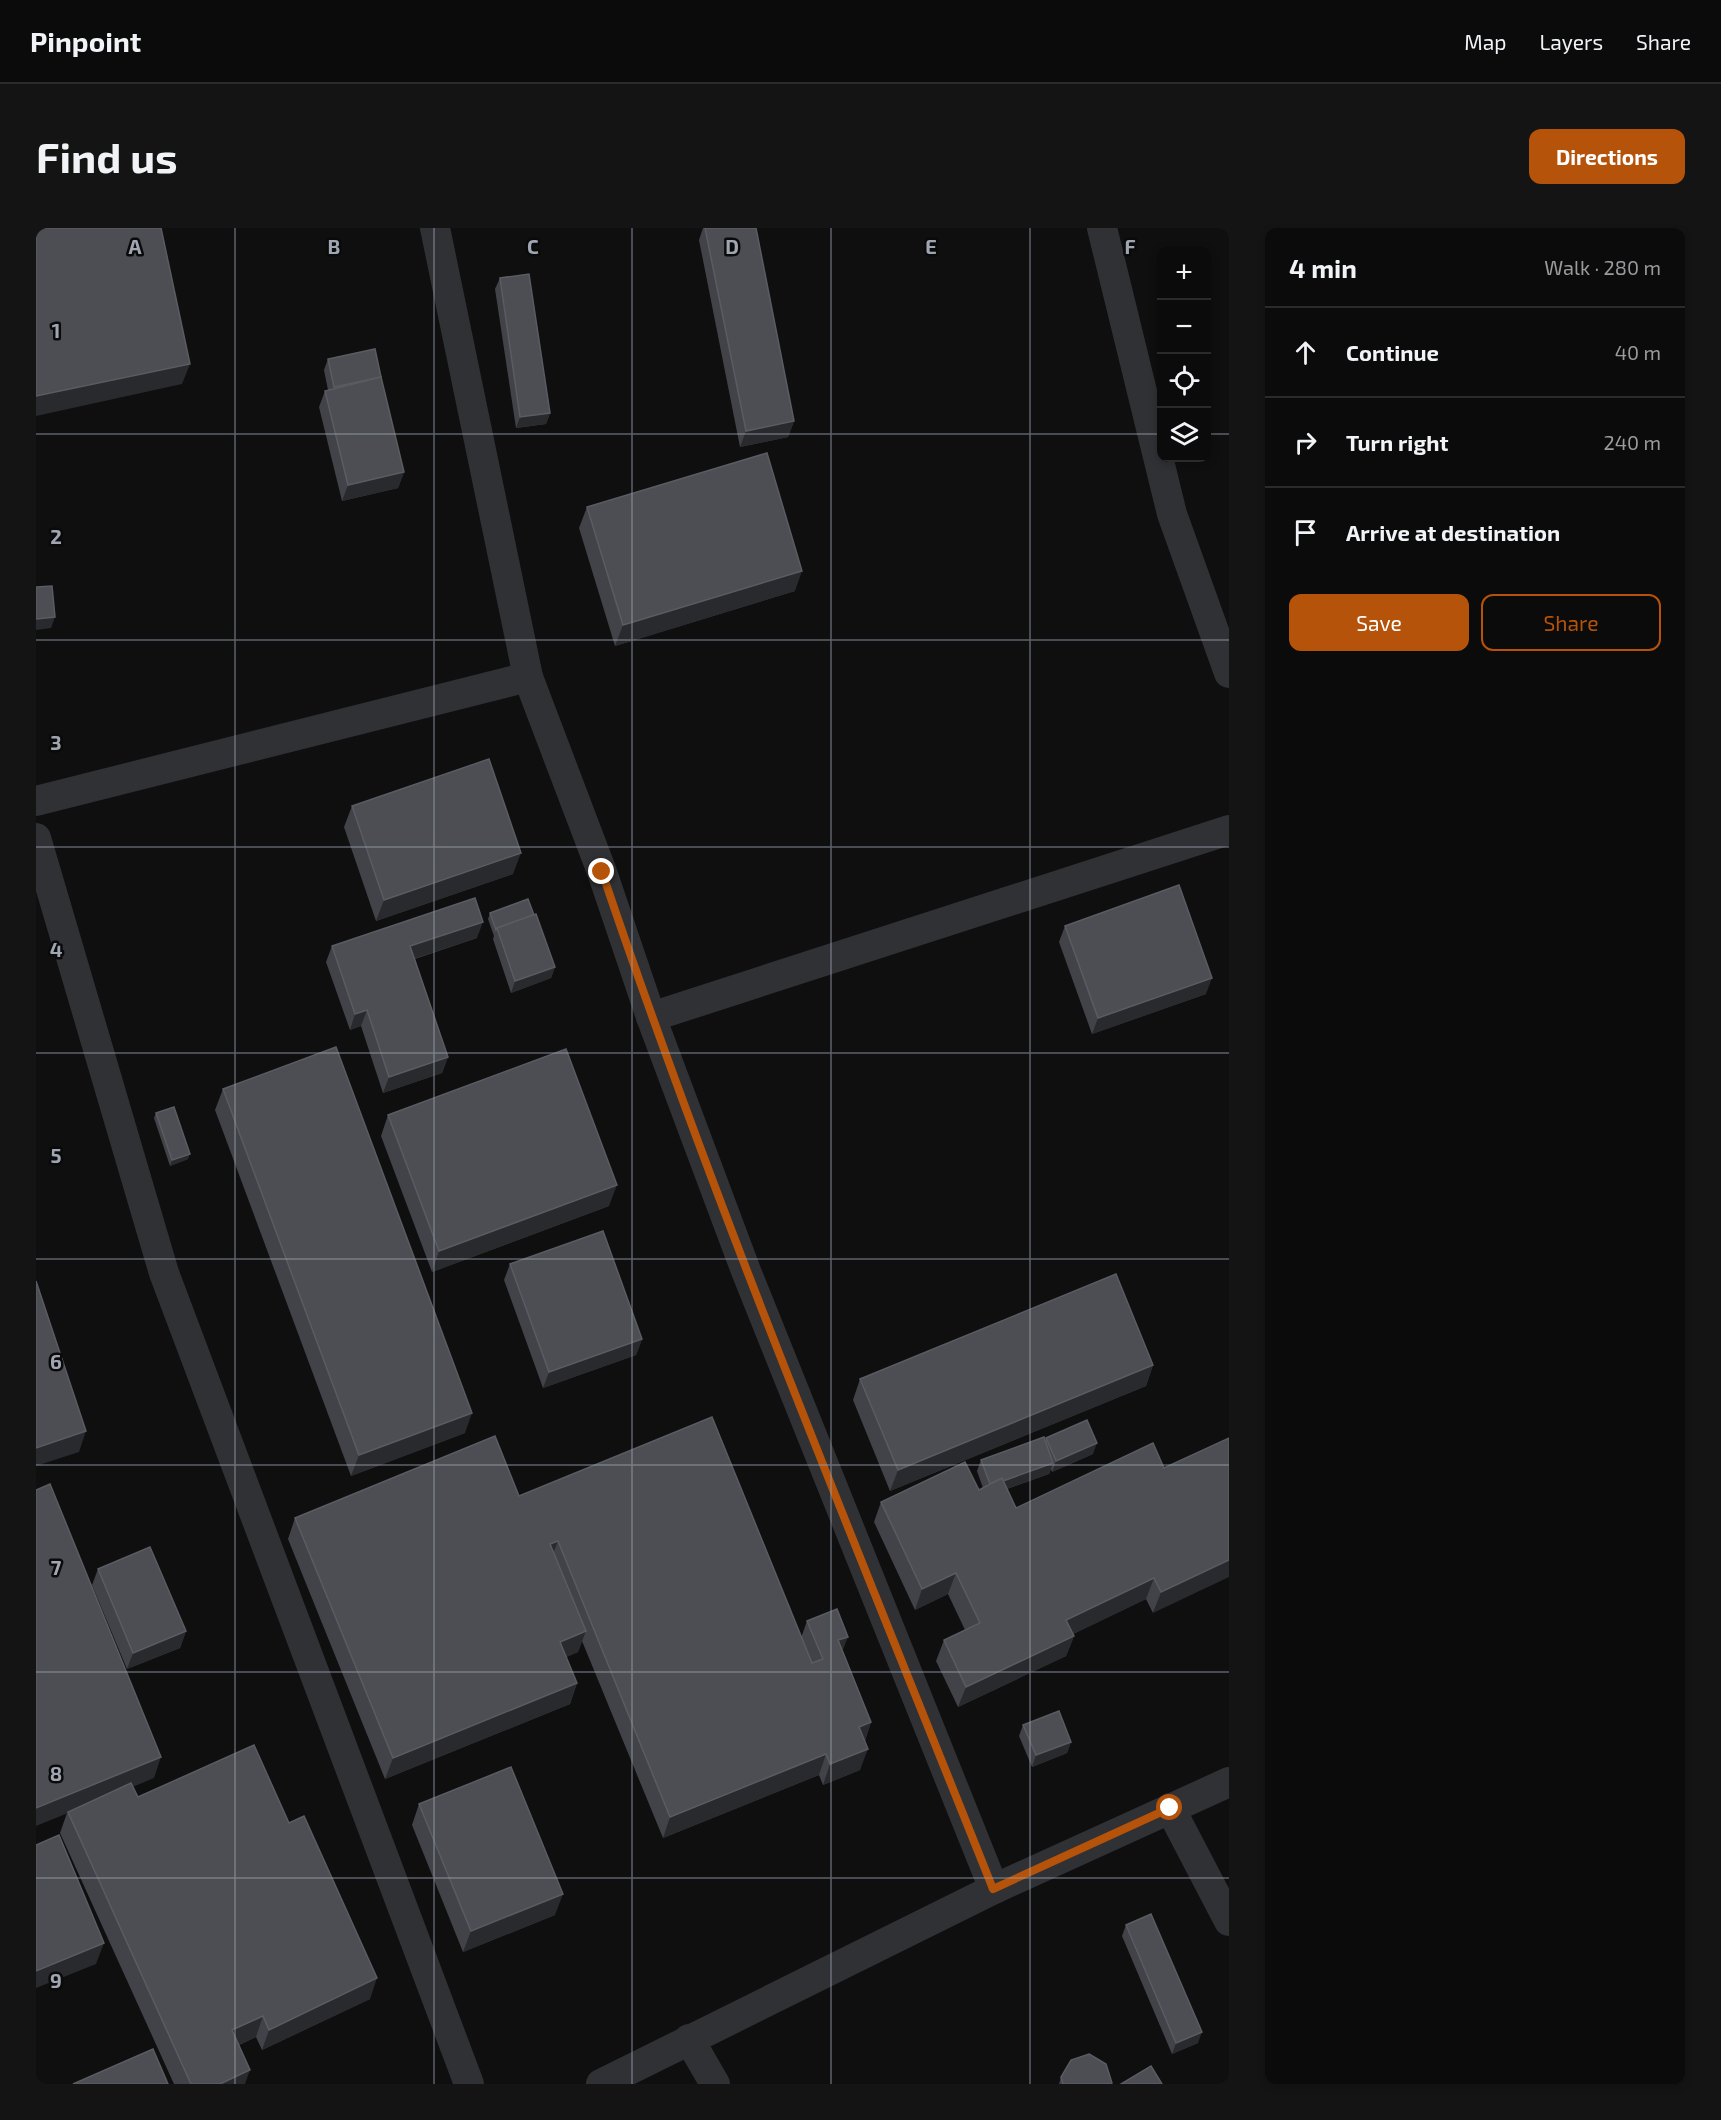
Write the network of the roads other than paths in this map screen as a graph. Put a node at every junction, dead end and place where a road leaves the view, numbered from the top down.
1 (435, 228) edge
2 (1102, 228) edge
3 (1229, 673) edge
4 (528, 677) junction
5 (36, 801) edge
6 (1229, 830) edge
7 (36, 838) edge
8 (651, 1017) junction
9 (1229, 1782) edge
10 (1170, 1808) junction
11 (993, 1889) junction
12 (1229, 1921) edge
13 (689, 2039) junction
14 (469, 2084) edge
15 (601, 2084) edge
16 (715, 2084) edge

1 - 4 street
2 - 3 street
4 - 5 street
4 - 8 street
6 - 8 street
7 - 14 street
8 - 11 street
9 - 10 street
10 - 11 street
10 - 12 street
11 - 13 street
13 - 15 street
13 - 16 street

